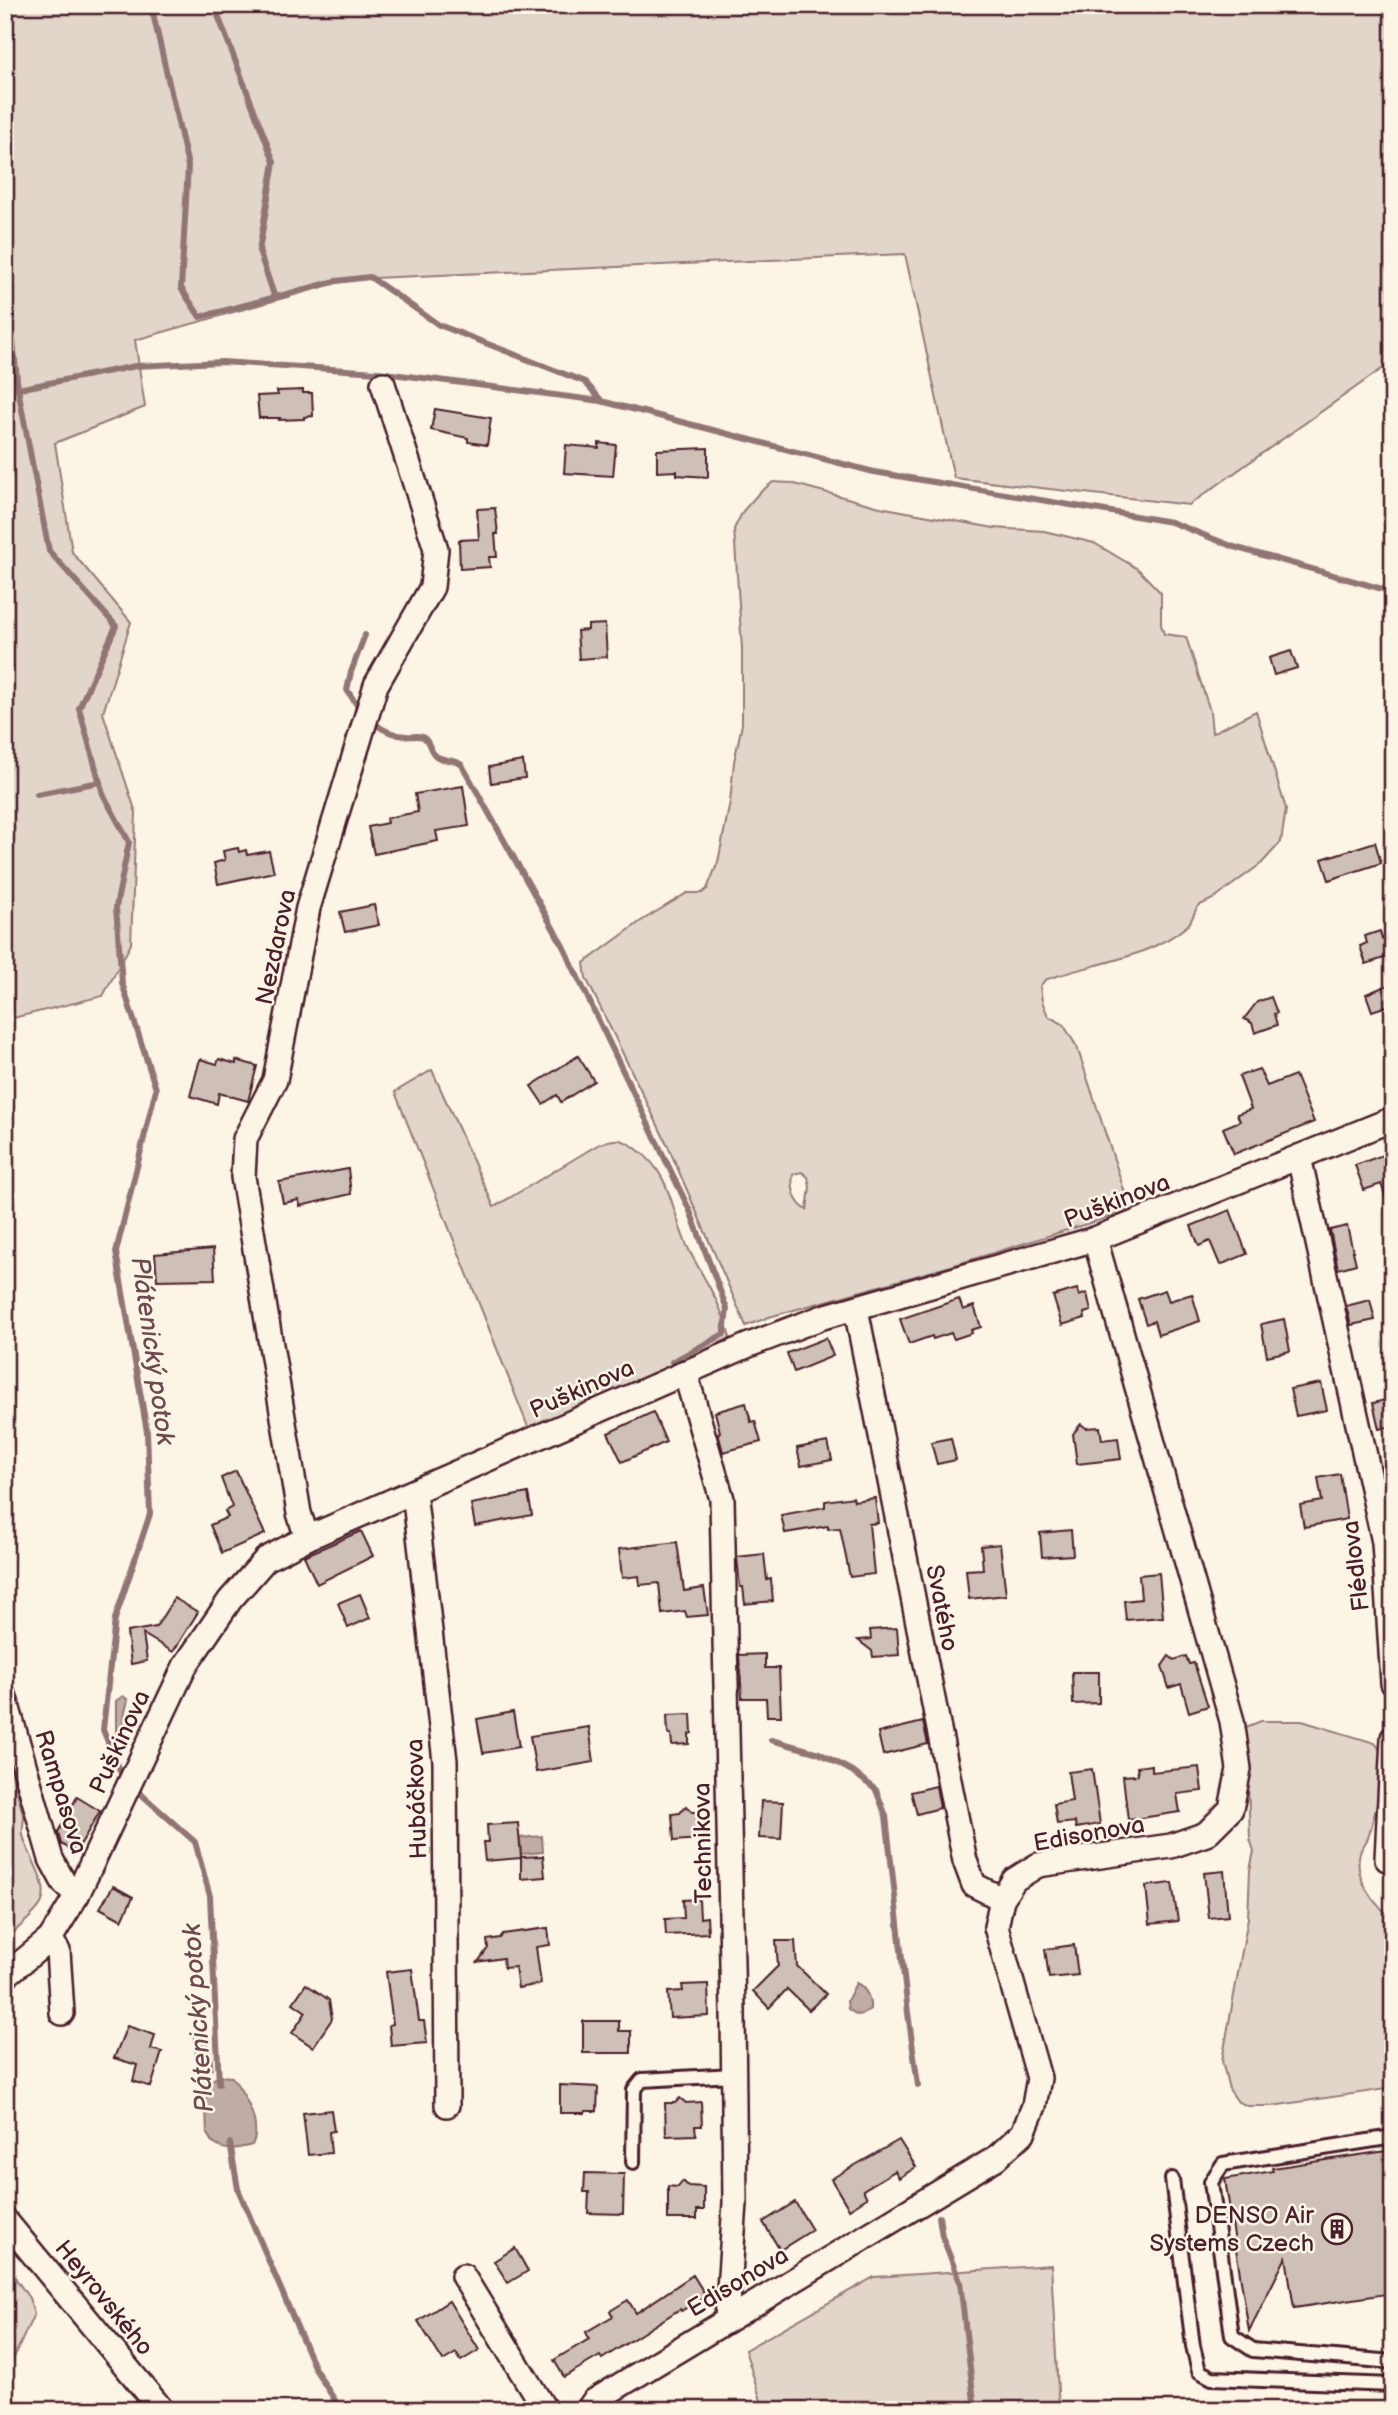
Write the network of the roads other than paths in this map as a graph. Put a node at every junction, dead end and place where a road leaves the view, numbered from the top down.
1 (383, 384) dead end
2 (1393, 1119) edge
3 (1299, 1157) junction
4 (1095, 1239) junction
5 (856, 1309) junction
6 (685, 1372) junction
7 (414, 1492) junction
8 (307, 1538) junction
9 (1393, 1682) edge
10 (5, 1698) edge
11 (1393, 1738) edge
12 (1387, 1859) dead end
13 (77, 1895) junction
14 (1002, 1899) junction
15 (50, 1939) junction
16 (5, 1976) edge
17 (62, 2013) dead end
18 (734, 2075) junction
19 (447, 2105) dead end
20 (1393, 2137) edge
21 (633, 2162) dead end
22 (1172, 2179) dead end
23 (5, 2220) edge
24 (463, 2276) dead end
25 (727, 2318) junction
26 (1392, 2360) edge
27 (1393, 2385) edge
28 (162, 2410) edge
29 (545, 2410) edge
30 (588, 2410) edge

1 - 8 street, Nezdarova
2 - 3 street, Puškinova
3 - 4 street, Puškinova
3 - 9 street, Flédlova
4 - 5 street, Puškinova
4 - 14 street, Edisonova
5 - 6 street, Puškinova
5 - 14 street, Svatého
6 - 7 street, Puškinova
6 - 18 street, Technikova
7 - 8 street, Puškinova
7 - 19 street, Hubáčkova
8 - 13 street, Puškinova
10 - 13 street, Rampasova
11 - 12 street
13 - 15 street, Puškinova
14 - 25 street, Edisonova
15 - 16 street, Puškinova
15 - 17 street
18 - 21 lane
18 - 25 street, Technikova
20 - 26 lane
22 - 27 lane
23 - 28 street, Heyrovského
24 - 29 street
25 - 30 street, Edisonova

